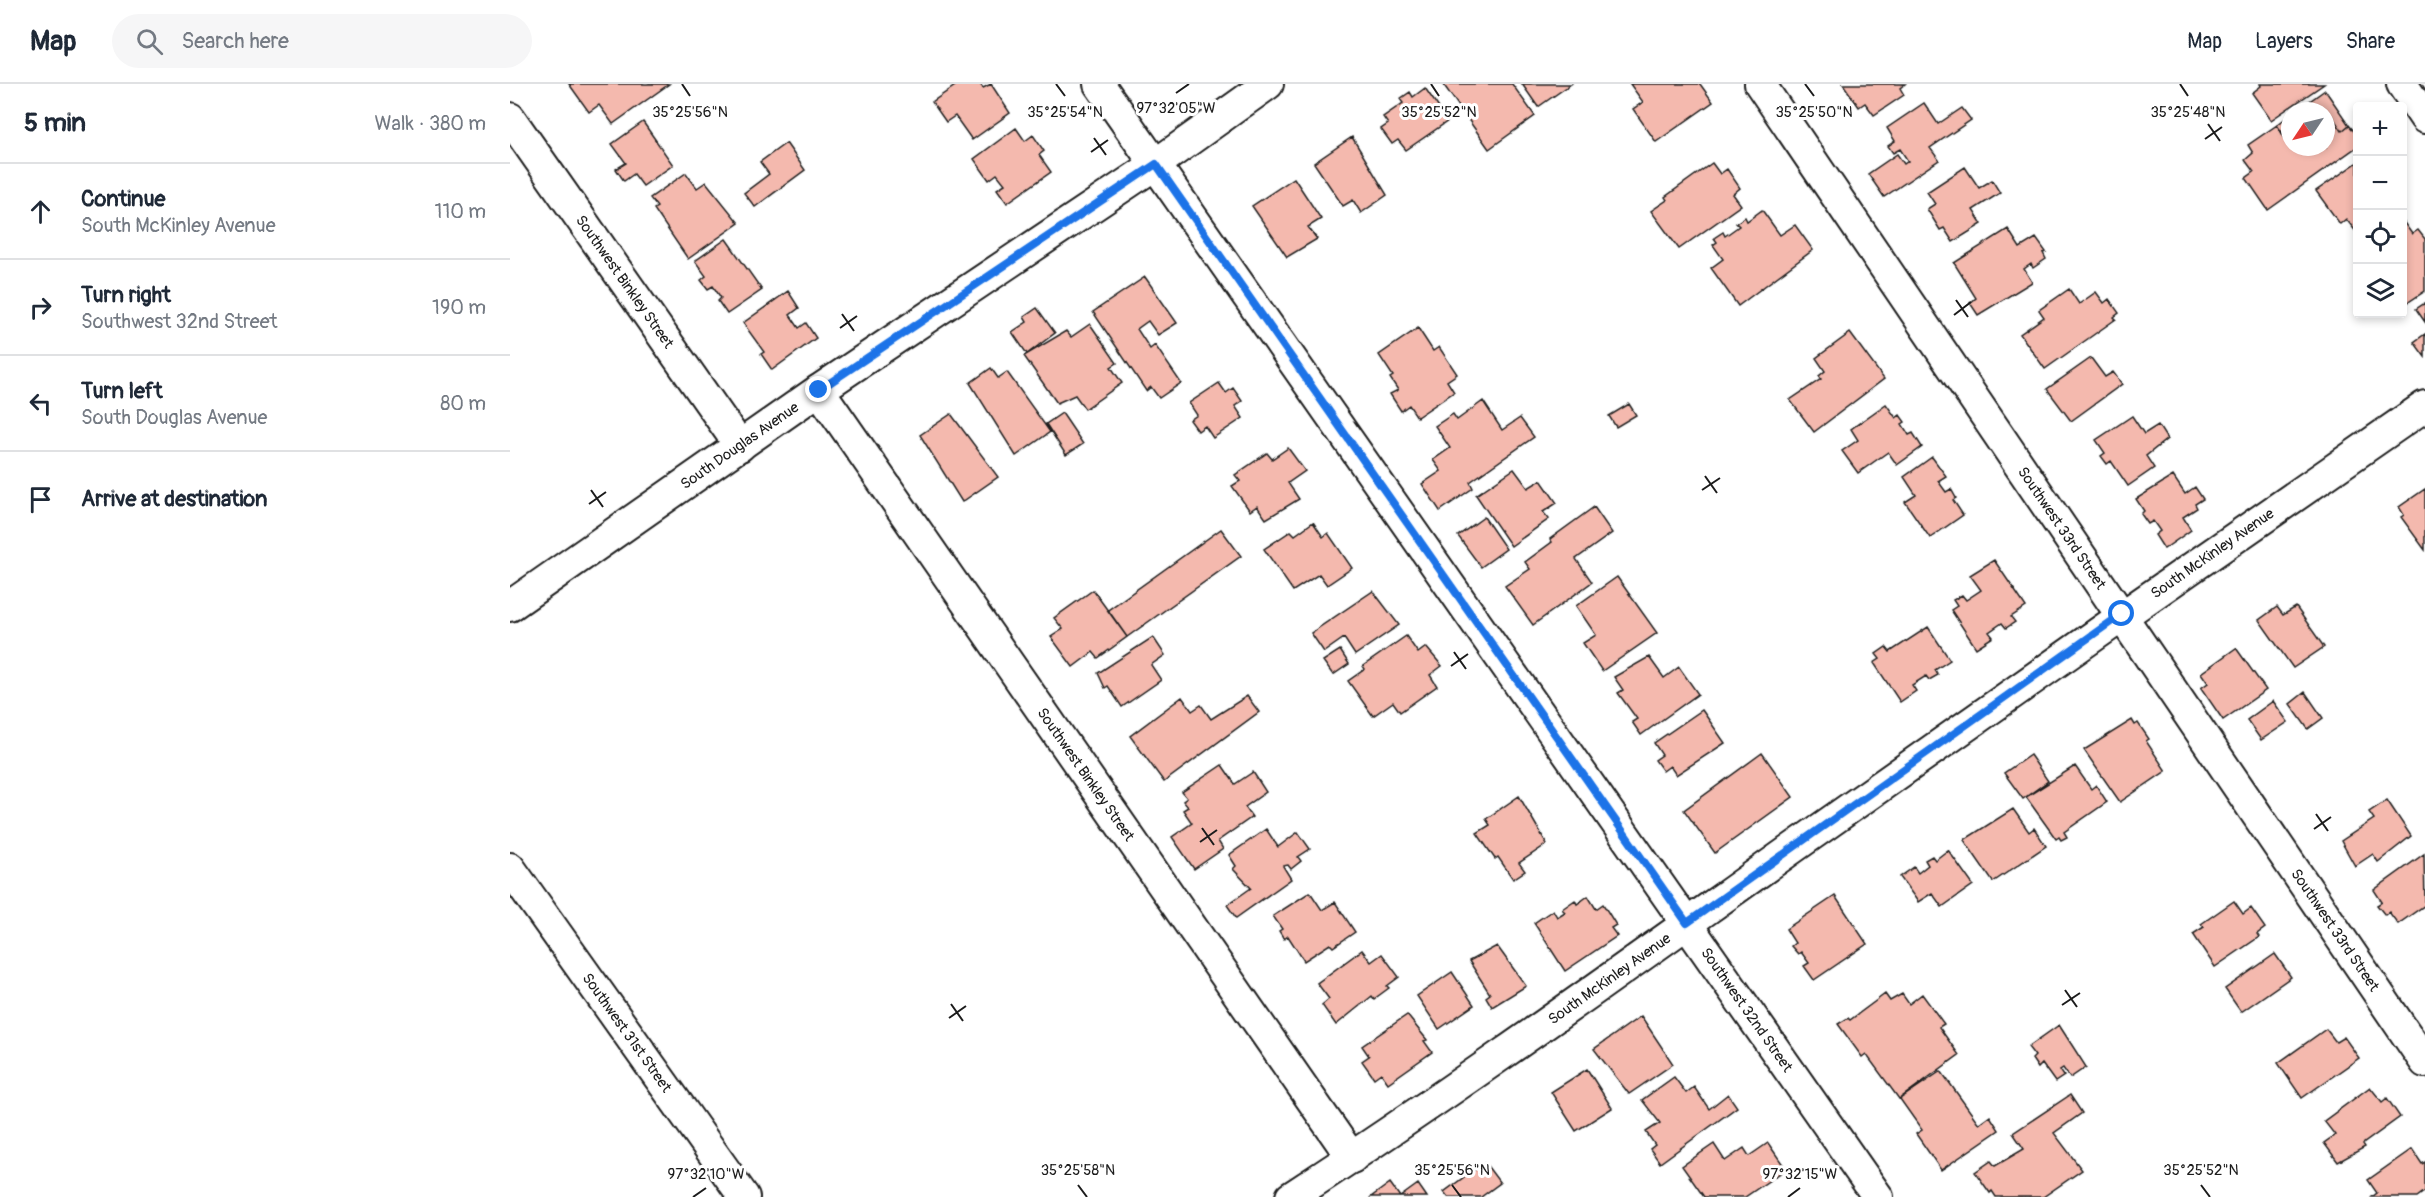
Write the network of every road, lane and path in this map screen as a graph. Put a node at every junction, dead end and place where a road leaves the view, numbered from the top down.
1 (1099, 84) edge
2 (1268, 84) edge
3 (1760, 84) edge
4 (2402, 84) edge
5 (510, 118) edge
6 (2425, 118) edge
7 (1156, 164) junction
8 (819, 390) junction
9 (2425, 406) edge
10 (740, 446) junction
11 (510, 606) edge
12 (2122, 614) junction
13 (510, 868) edge
14 (1687, 923) junction
15 (2425, 1062) edge
16 (1352, 1158) junction
17 (744, 1197) edge
18 (1292, 1197) edge
19 (1878, 1197) edge

1 - 7 street, Southwest 32nd Street
2 - 7 street, South Douglas Avenue
3 - 12 street, Southwest 33rd Street
4 - 6 street
5 - 10 street, Southwest Binkley Street
7 - 8 street, South Douglas Avenue
7 - 14 street, Southwest 32nd Street
8 - 10 street, South Douglas Avenue
8 - 16 street, Southwest Binkley Street
9 - 12 street, South McKinley Avenue
10 - 11 street, South Douglas Avenue
12 - 14 street, South McKinley Avenue
12 - 15 street, Southwest 33rd Street
13 - 17 street, Southwest 31st Street
14 - 16 street, South McKinley Avenue
14 - 19 street, Southwest 32nd Street
16 - 18 street, South McKinley Avenue

